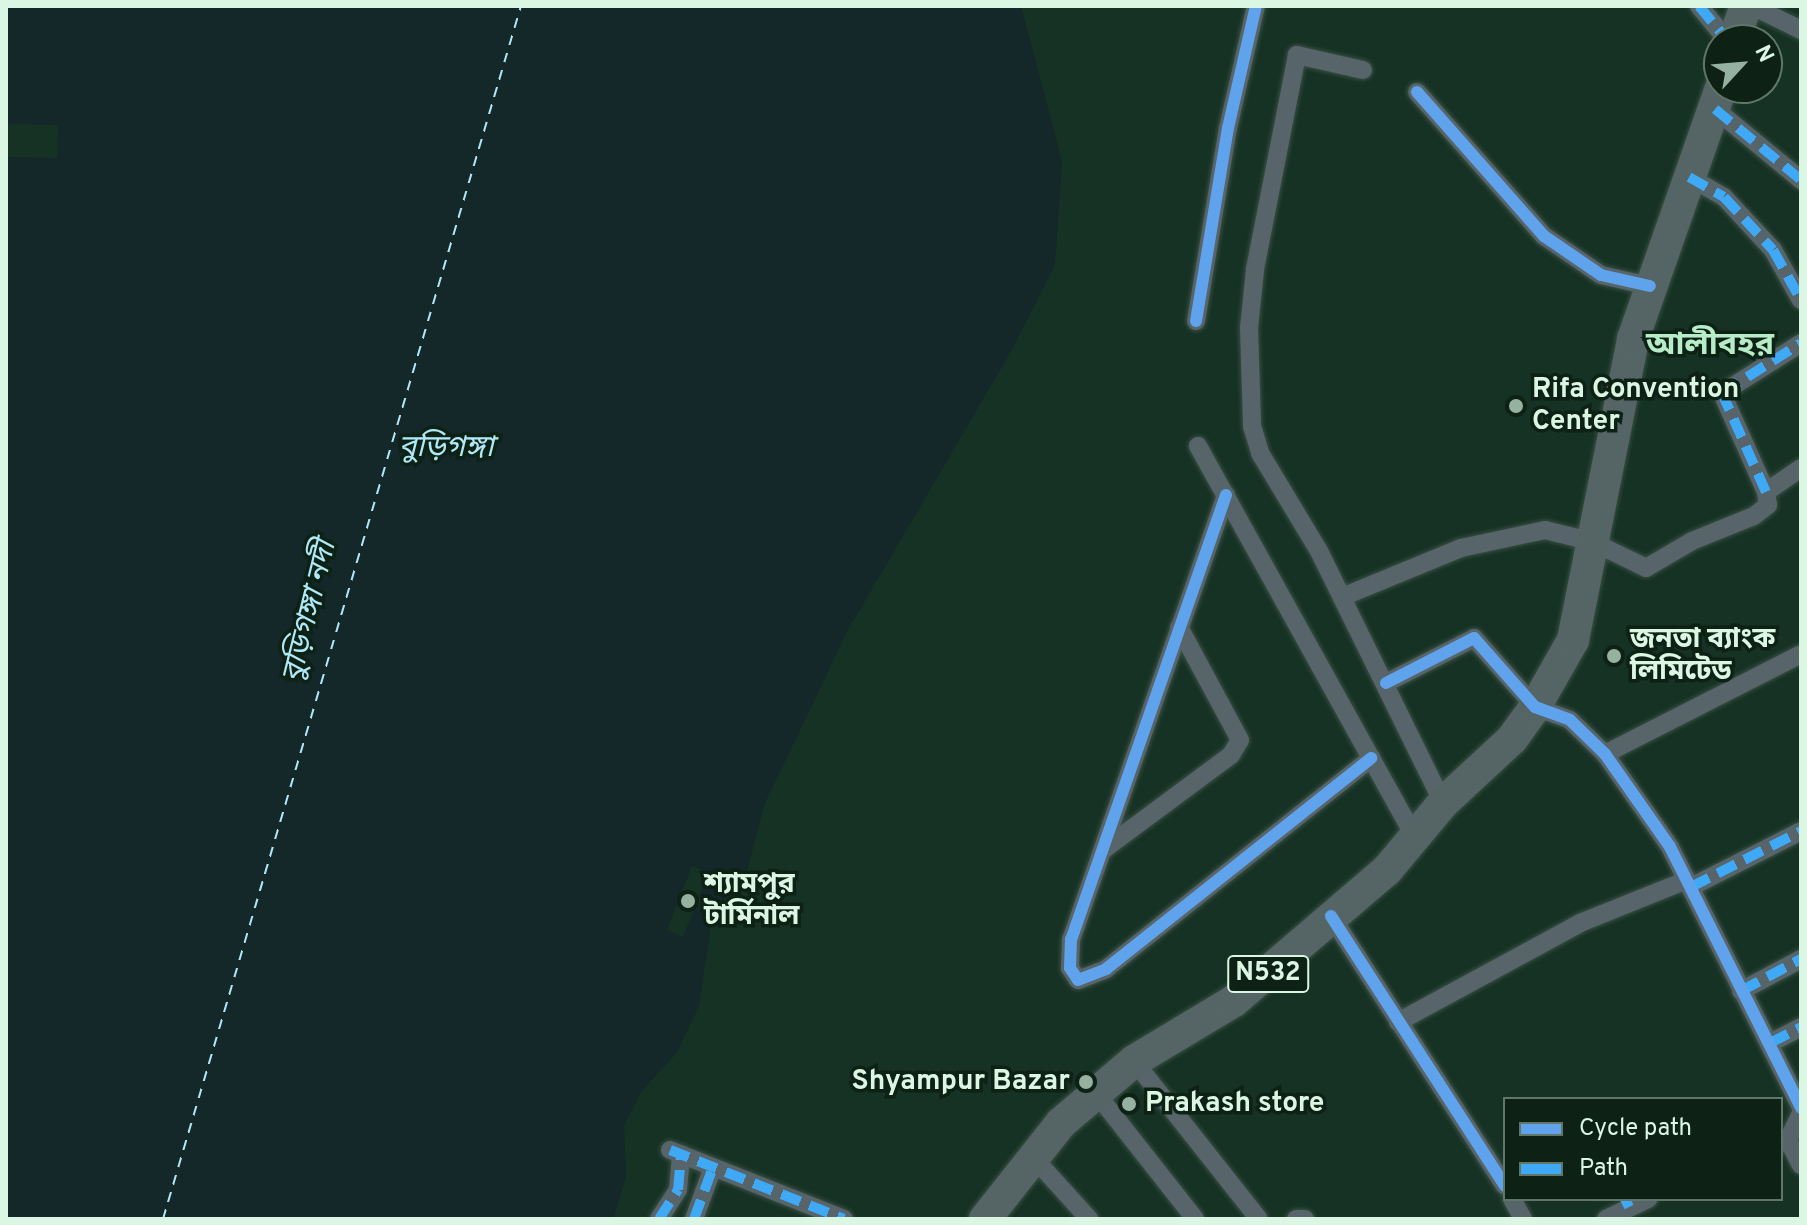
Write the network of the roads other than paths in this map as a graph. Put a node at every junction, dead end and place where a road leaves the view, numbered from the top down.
1 (1256, 6) edge
2 (1699, 6) edge
3 (1749, 6) edge
4 (1714, 24) edge
5 (1801, 30) edge
6 (1363, 70) dead end
7 (1417, 92) dead end
8 (1716, 104) edge
9 (1723, 104) edge
10 (1689, 177) junction
11 (1801, 180) edge
12 (1650, 286) junction
13 (1801, 300) edge
14 (1196, 321) dead end
15 (1801, 343) edge
16 (1198, 446) dead end
17 (1801, 468) edge
18 (1766, 492) junction
19 (1226, 495) junction
20 (1593, 542) junction
21 (1342, 597) junction
22 (1179, 627) junction
23 (1801, 654) edge
24 (1386, 683) junction
25 (1535, 707) junction
26 (1605, 754) junction
27 (1371, 758) junction
28 (1443, 803) junction
29 (1801, 831) edge
30 (1415, 837) junction
31 (1103, 850) junction
32 (1689, 884) junction
33 (1331, 916) junction
34 (1801, 959) edge
35 (1741, 991) junction
36 (1398, 1022) junction
37 (1801, 1027) edge
38 (1770, 1043) junction
39 (1134, 1061) junction
40 (1096, 1093) junction
41 (1801, 1110) edge
42 (1785, 1142) edge
43 (1033, 1157) junction
44 (1801, 1165) edge
45 (713, 1167) junction
46 (1503, 1183) edge
47 (1513, 1201) edge
48 (1627, 1203) edge
49 (659, 1219) edge
50 (694, 1219) edge
51 (844, 1219) edge
52 (985, 1219) edge
53 (1089, 1219) edge
54 (1195, 1219) edge
55 (1259, 1219) edge
56 (1296, 1219) edge
57 (1305, 1219) edge
58 (1523, 1219) edge
59 (1606, 1219) edge

1 - 14 street
2 - 4 street
3 - 5 street
6 - 21 street
7 - 12 street
8 - 10 highway, N532
9 - 11 street
10 - 12 highway, N532
10 - 13 street
12 - 20 highway, N532
15 - 18 street
16 - 19 street
17 - 18 street
18 - 20 street
19 - 22 street
19 - 27 street
20 - 21 street
20 - 25 highway, N532
21 - 24 street
22 - 31 street
22 - 31 street
23 - 26 street
24 - 25 street
24 - 28 street
25 - 26 street
25 - 28 highway, N532
26 - 32 street
27 - 30 street
27 - 31 street
28 - 30 highway, N532
29 - 32 street
30 - 33 highway, N532
32 - 35 street
32 - 36 street
33 - 36 street
33 - 39 highway, N532
34 - 35 street
35 - 38 street
36 - 46 street
37 - 38 street
38 - 41 street
39 - 40 highway, N532
39 - 55 street
40 - 43 highway, N532
40 - 54 street
41 - 42 street
42 - 44 street
43 - 52 highway, N532
43 - 53 street
45 - 49 street
45 - 50 street
45 - 51 street
47 - 58 street
48 - 59 street
56 - 57 street

